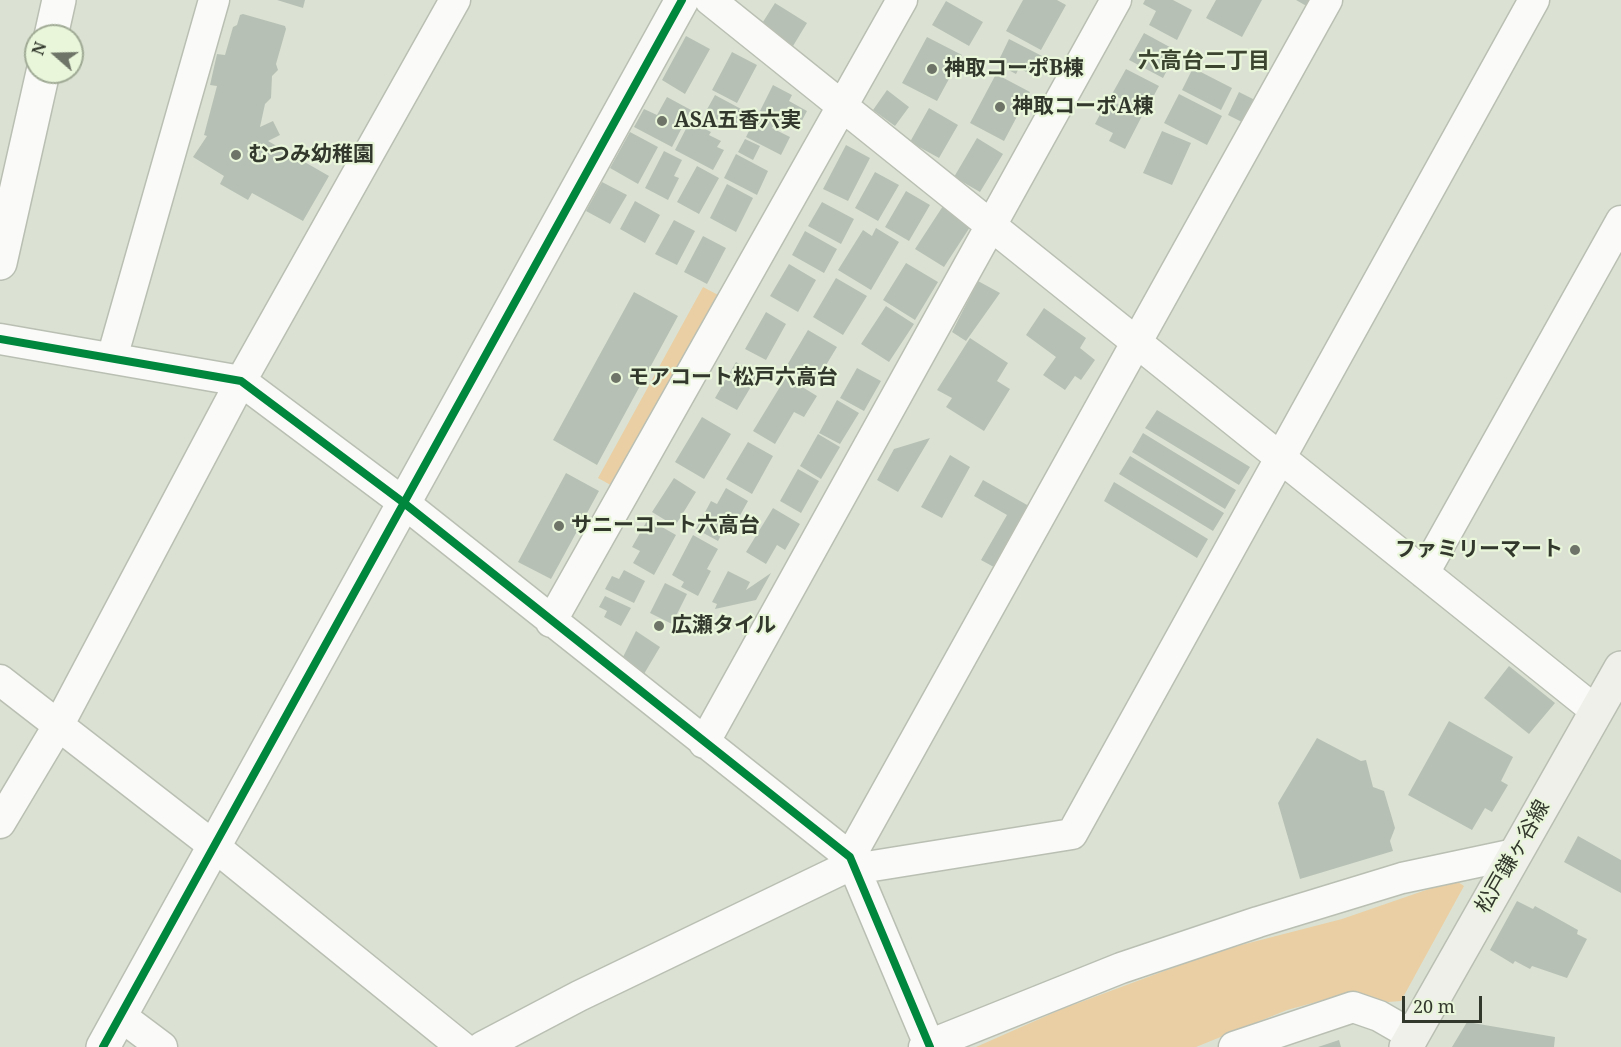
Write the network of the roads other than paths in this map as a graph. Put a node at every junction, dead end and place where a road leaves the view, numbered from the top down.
1 (59, 0) edge
2 (214, 0) edge
3 (455, 0) edge
4 (682, 0) edge
5 (710, 0) edge
6 (902, 0) edge
7 (1116, 0) edge
8 (1327, 0) edge
9 (1534, 0) edge
10 (54, 24) edge
11 (40, 84) edge
12 (843, 106) junction
13 (1621, 221) edge
14 (989, 224) junction
15 (0, 263) edge
16 (0, 339) edge
17 (1137, 343) junction
18 (112, 358) junction
19 (241, 381) junction
20 (1281, 458) junction
21 (404, 503) junction
22 (1424, 573) junction
23 (551, 622) junction
24 (1621, 668) edge
25 (0, 680) edge
26 (1596, 711) junction
27 (58, 726) junction
28 (704, 742) junction
29 (0, 823) edge
30 (215, 847) junction
31 (1515, 854) junction
32 (852, 863) junction
33 (122, 1017) junction
34 (1409, 1041) edge
35 (928, 1046) edge
36 (103, 1047) edge
37 (162, 1047) edge
38 (462, 1047) edge
39 (482, 1047) edge
40 (1234, 1047) edge

1 - 10 street
2 - 18 street
3 - 19 street
4 - 21 street
5 - 12 street
6 - 12 street
7 - 14 street
8 - 17 street
9 - 20 street
11 - 15 street
12 - 14 street
12 - 23 street
13 - 22 street
14 - 17 street
14 - 28 street
16 - 18 street
17 - 20 street
17 - 32 street
18 - 19 street
19 - 21 street
19 - 27 street
20 - 22 street
20 - 32 street
21 - 23 street
21 - 30 street
22 - 26 street
23 - 28 street
24 - 26 main road, 松戸鎌ヶ谷線
25 - 27 street
26 - 31 main road, 松戸鎌ヶ谷線
27 - 29 street
27 - 30 street
28 - 32 street
30 - 33 street
30 - 38 street
31 - 34 main road, 松戸鎌ヶ谷線
31 - 35 street
32 - 35 street
32 - 39 street
33 - 36 street
33 - 37 street
34 - 40 street

